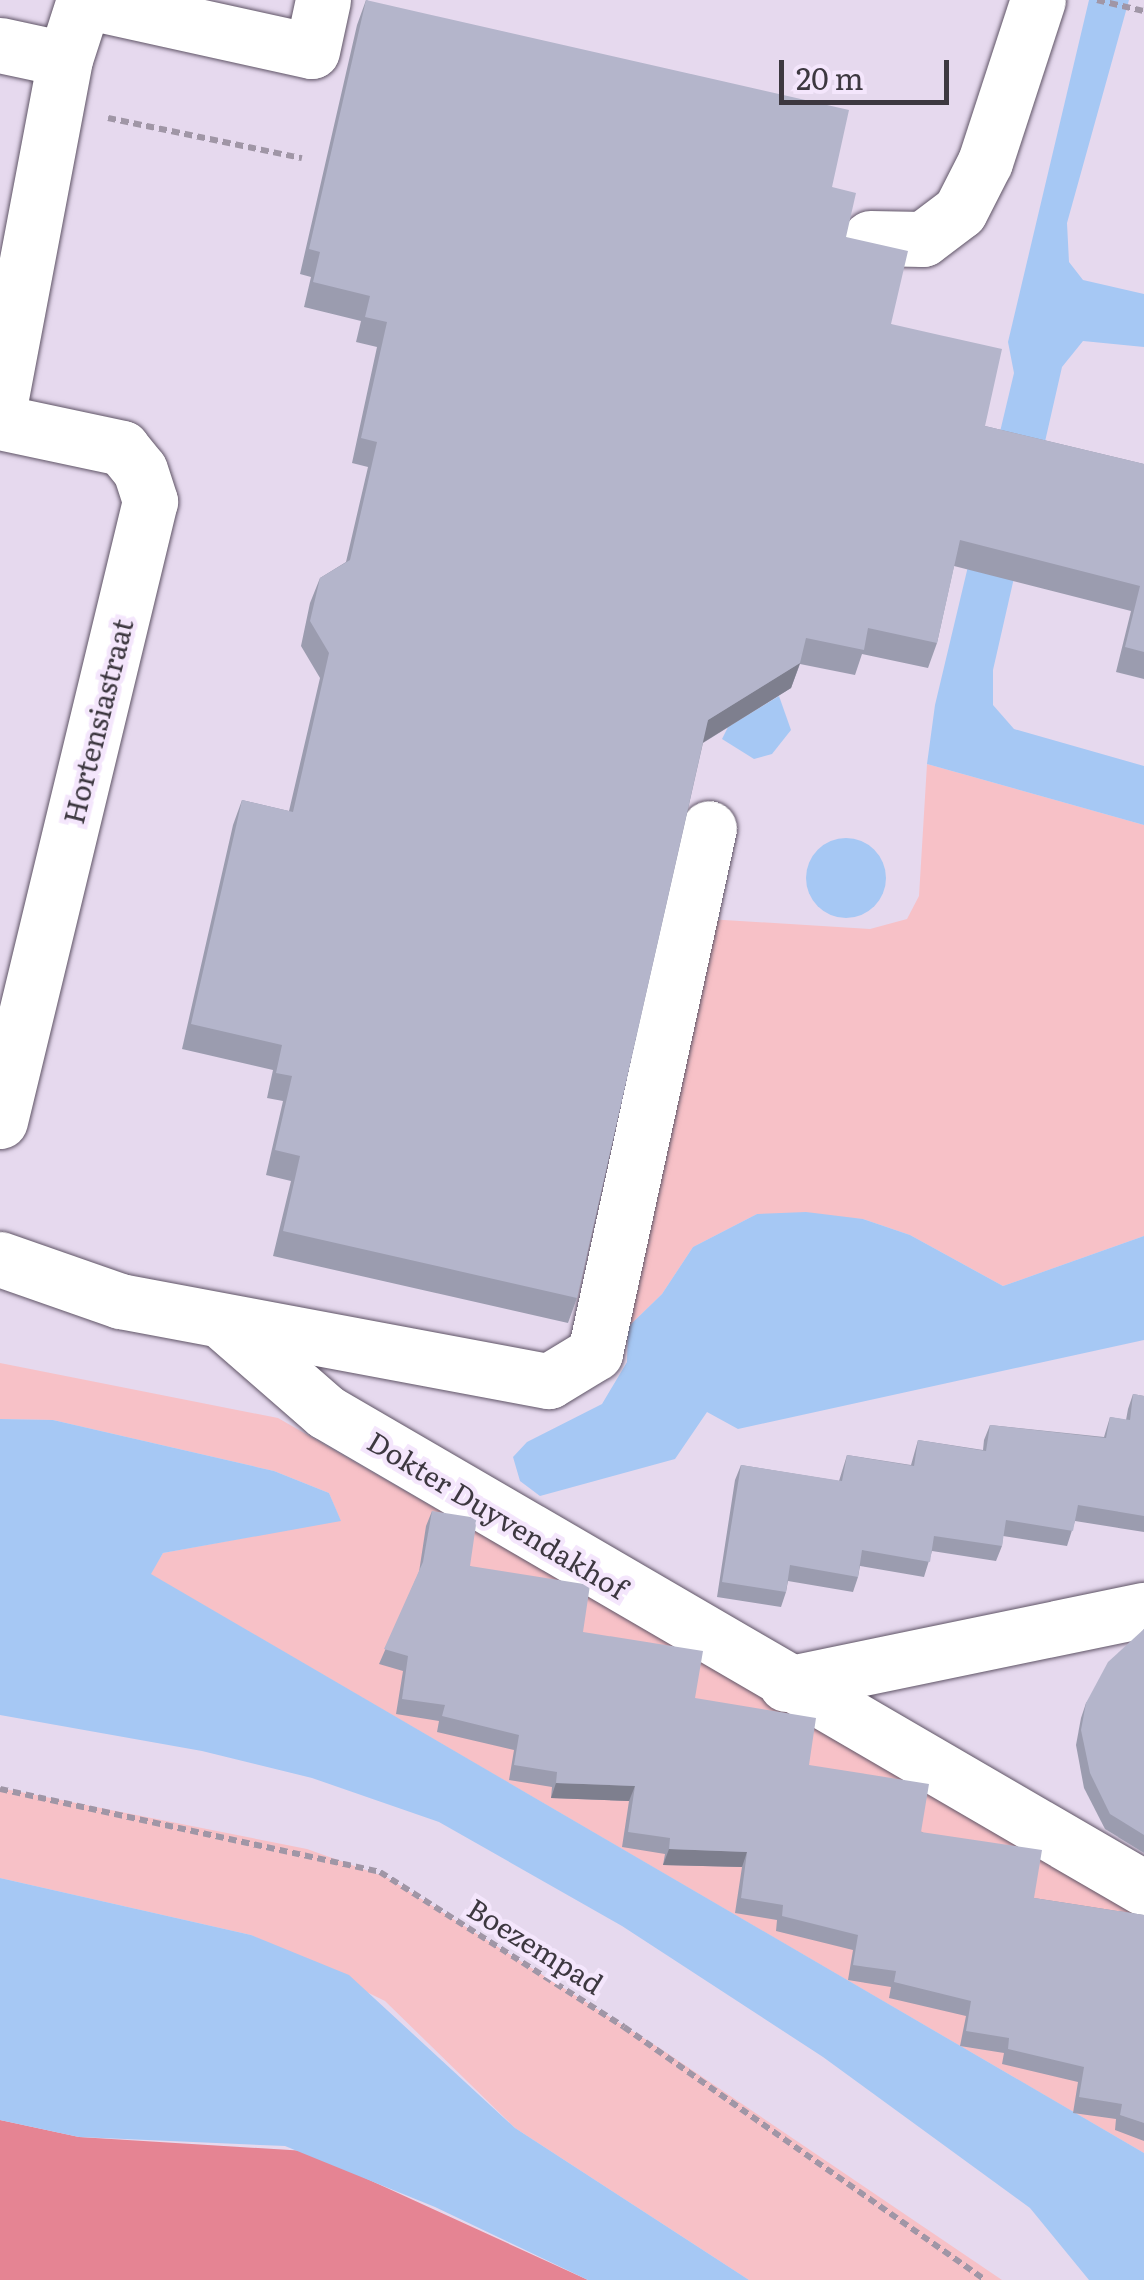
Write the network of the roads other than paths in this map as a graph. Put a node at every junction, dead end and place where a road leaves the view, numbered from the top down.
1 (84, 0) edge
2 (1038, 0) edge
3 (318, 26) edge
4 (0, 45) edge
5 (63, 84) junction
6 (870, 238) edge
7 (0, 403) edge
8 (0, 422) edge
9 (709, 828) dead end
10 (0, 1122) edge
11 (0, 1259) edge
12 (225, 1324) junction
13 (1144, 1610) edge
14 (786, 1684) junction
15 (1144, 1888) edge

1 - 3 street
1 - 5 street
2 - 6 street
4 - 5 street
5 - 7 street
8 - 10 street, Hortensiastraat
9 - 12 street
11 - 12 street
12 - 14 street, Dokter Duyvendakhof
13 - 14 street
14 - 15 street, Dokter Duyvendakhof

